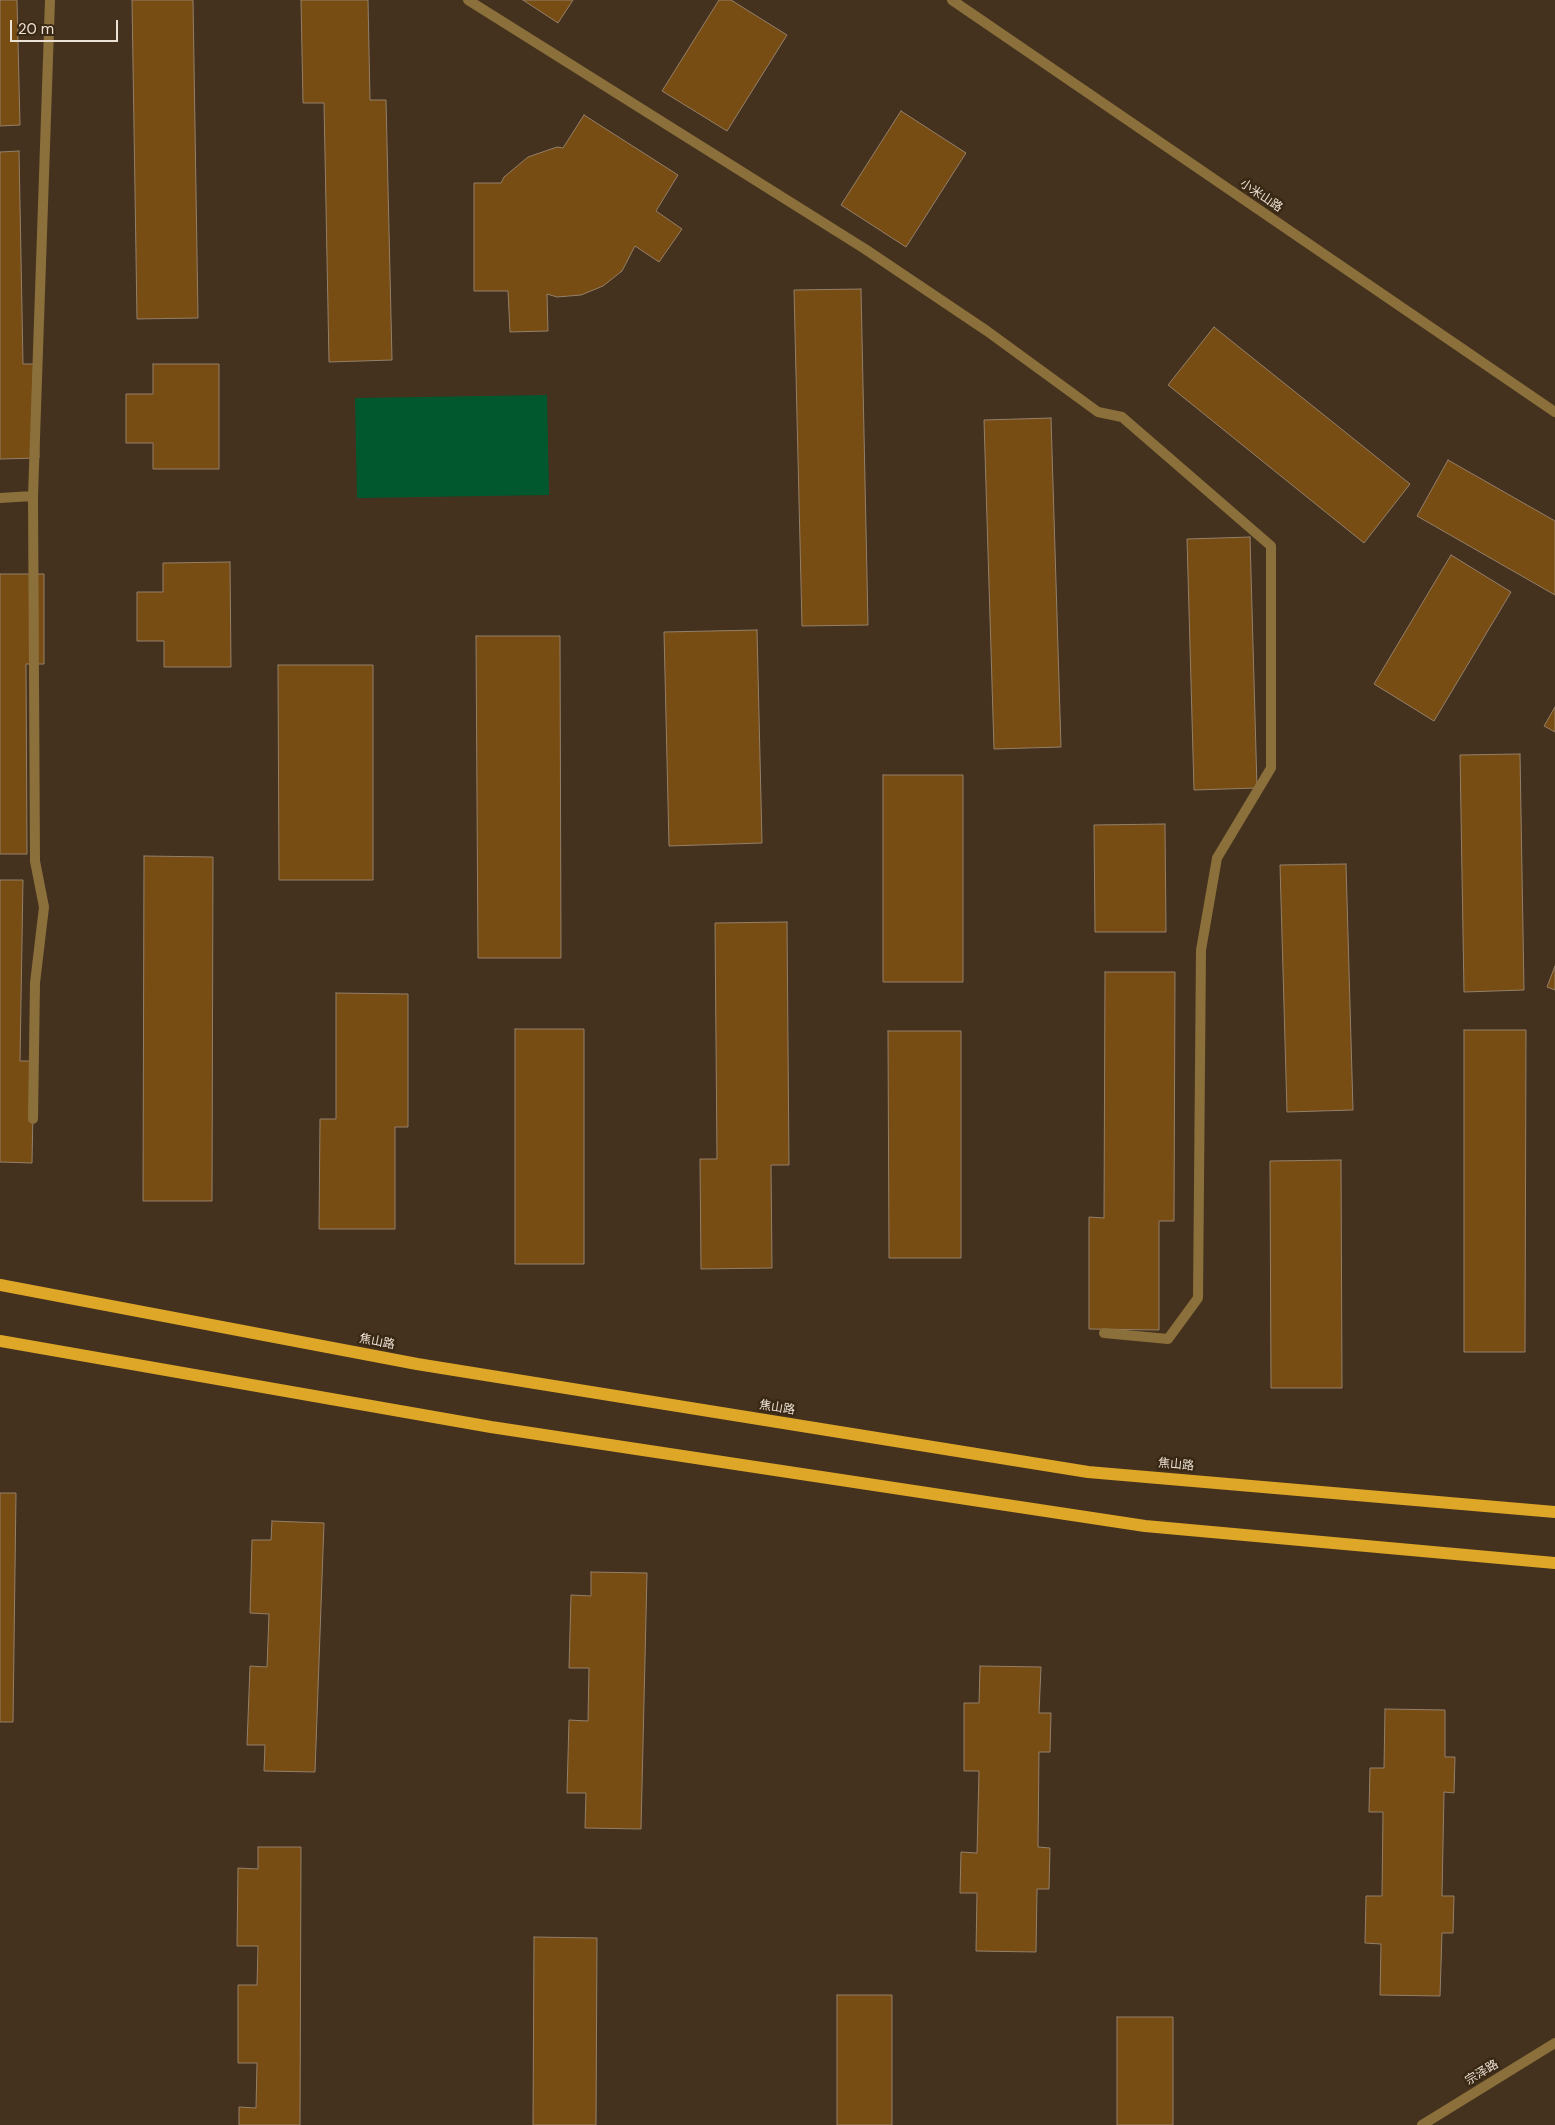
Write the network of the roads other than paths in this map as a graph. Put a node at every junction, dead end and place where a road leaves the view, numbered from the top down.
1 (50, 0) edge
2 (468, 0) edge
3 (952, 0) edge
4 (1555, 412) edge
5 (33, 496) junction
6 (0, 498) edge
7 (33, 1119) dead end
8 (0, 1285) edge
9 (1104, 1333) dead end
10 (0, 1341) edge
11 (1555, 1512) edge
12 (1555, 1563) edge
13 (1555, 2043) edge
14 (1422, 2125) edge

1 - 5 street
2 - 9 street
3 - 4 street, 小米山路
5 - 6 street
5 - 7 street
8 - 11 main road, 焦山路
10 - 12 main road
13 - 14 street, 宗泽路

